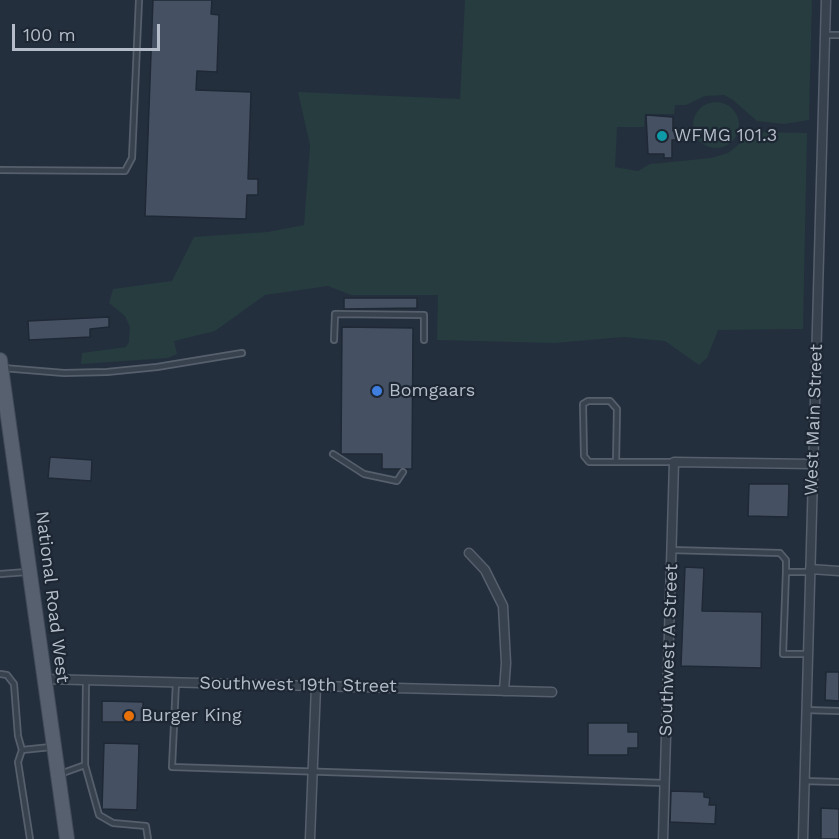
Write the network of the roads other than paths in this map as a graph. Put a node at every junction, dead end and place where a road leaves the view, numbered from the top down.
1 (139, 0) edge
2 (826, 0) edge
3 (825, 35) junction
4 (839, 35) edge
5 (0, 170) edge
6 (334, 340) dead end
7 (424, 340) dead end
8 (242, 353) dead end
9 (0, 365) edge
10 (2, 389) edge
11 (333, 454) dead end
12 (616, 462) junction
13 (674, 462) junction
14 (813, 464) junction
15 (403, 472) dead end
16 (671, 550) junction
17 (469, 553) dead end
18 (839, 570) edge
19 (810, 571) junction
20 (31, 572) junction
21 (786, 572) junction
22 (0, 574) edge
23 (808, 654) junction
24 (0, 674) edge
25 (44, 679) junction
26 (86, 680) junction
27 (176, 682) junction
28 (316, 686) junction
29 (504, 691) junction
30 (552, 692) dead end
31 (806, 710) junction
32 (839, 711) edge
33 (54, 746) junction
34 (22, 750) junction
35 (85, 765) junction
36 (313, 772) junction
37 (58, 775) junction
38 (804, 781) junction
39 (839, 782) edge
40 (665, 783) junction
41 (30, 839) edge
42 (67, 839) edge
43 (148, 839) edge
44 (310, 839) edge
45 (663, 839) edge
46 (803, 839) edge

1 - 5 lane
2 - 3 street, West Main Street
3 - 4 lane
3 - 14 street, West Main Street
6 - 7 lane
8 - 9 lane
9 - 10 main road, National Road West
10 - 20 main road, National Road West
11 - 15 lane
12 - 12 lane
12 - 13 lane
13 - 14 street
13 - 16 street, Southwest A Street
14 - 19 street, West Main Street
16 - 21 lane
16 - 40 street, Southwest A Street
17 - 29 street
18 - 19 street
19 - 21 lane
19 - 23 street, West Main Street
20 - 22 lane
20 - 25 main road, National Road West
21 - 23 lane
23 - 31 street, West Main Street
24 - 34 lane
25 - 26 street, Southwest 19th Street
25 - 33 main road, National Road West
26 - 27 street, Southwest 19th Street
26 - 35 lane
27 - 28 street, Southwest 19th Street
27 - 36 lane
28 - 29 street, Southwest 19th Street
28 - 36 street
29 - 30 street, Southwest 19th Street
31 - 32 lane
31 - 38 street, West Main Street
33 - 34 lane
33 - 37 main road, National Road West
34 - 41 lane
35 - 37 lane
35 - 43 lane
36 - 40 lane
36 - 44 street
37 - 42 main road, National Road West
38 - 39 lane
38 - 46 street, West Main Street
40 - 45 street, Southwest A Street

